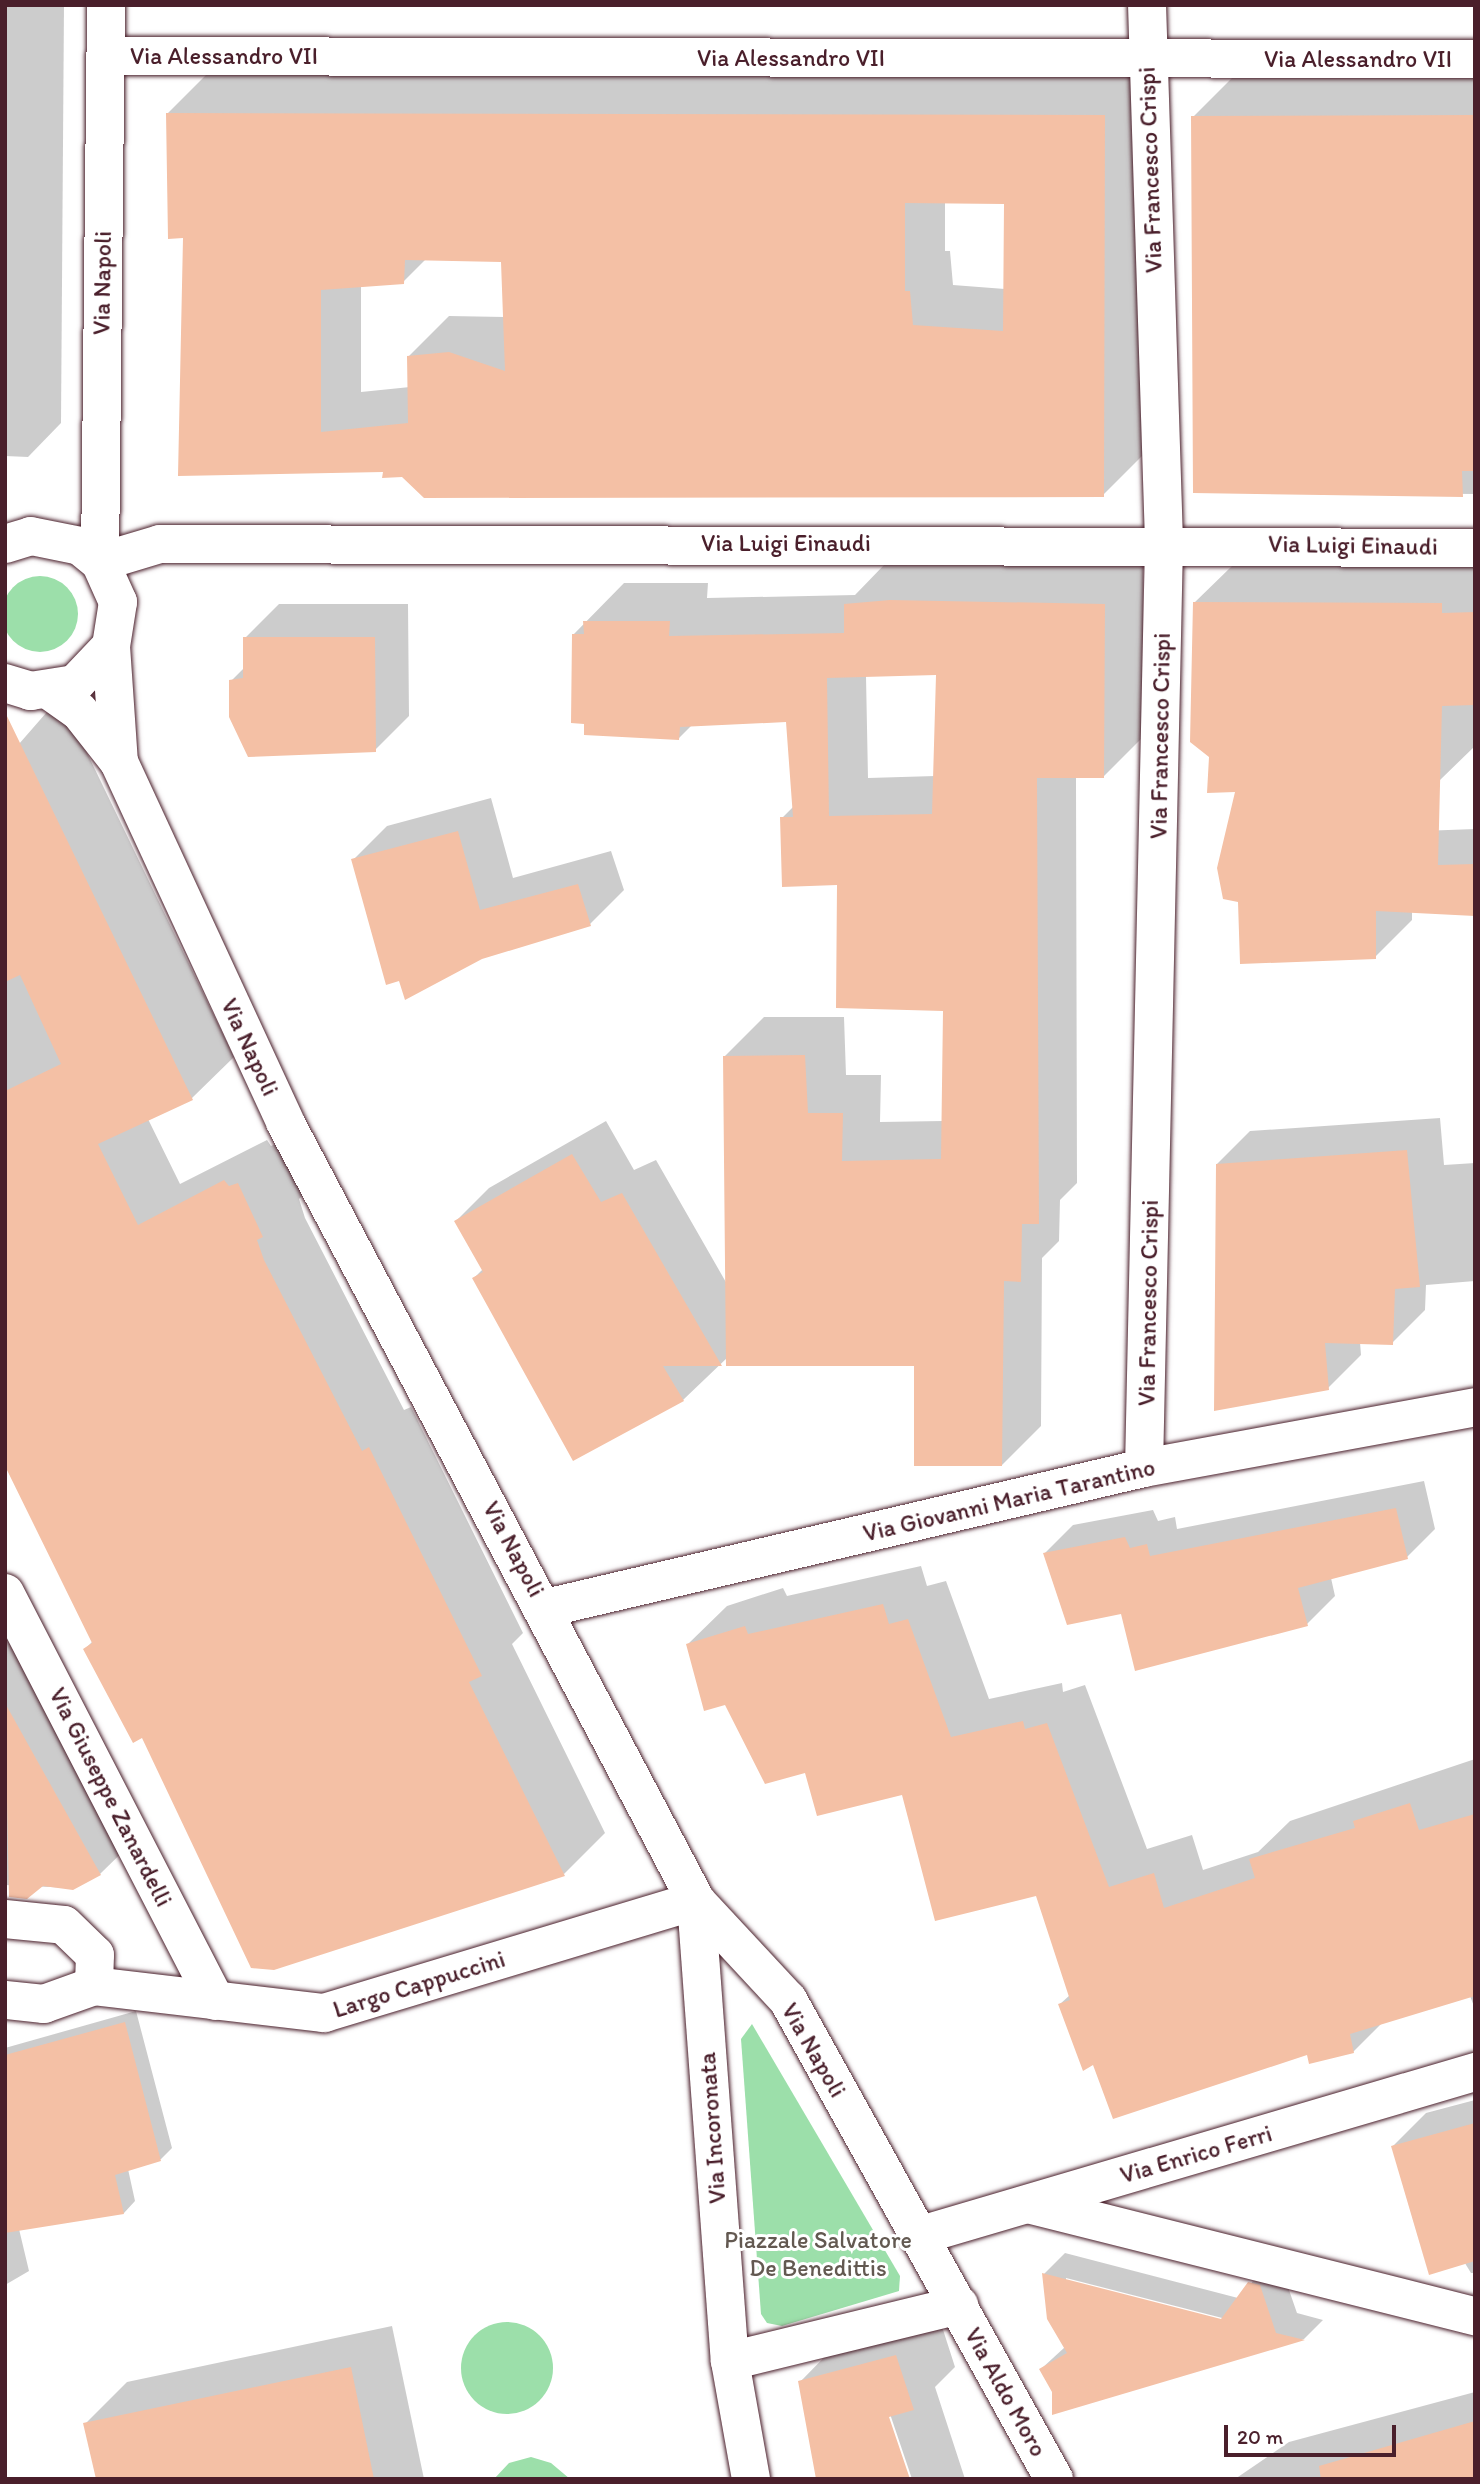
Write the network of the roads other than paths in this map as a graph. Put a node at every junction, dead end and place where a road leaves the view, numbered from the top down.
1 (106, 5) edge
2 (1147, 5) edge
3 (106, 56) junction
4 (1146, 58) junction
5 (1475, 59) edge
6 (1164, 542) junction
7 (5, 544) edge
8 (1475, 548) edge
9 (100, 562) junction
10 (111, 646) junction
11 (5, 683) edge
12 (50, 691) junction
13 (119, 762) junction
14 (1475, 1407) edge
15 (1144, 1468) junction
16 (5, 1593) edge
17 (546, 1608) junction
18 (696, 1901) junction
19 (5, 1919) edge
20 (94, 1986) junction
21 (5, 2000) edge
22 (216, 2001) junction
23 (1475, 2072) edge
24 (1026, 2203) junction
25 (918, 2236) junction
26 (959, 2305) junction
27 (1475, 2316) edge
28 (730, 2361) junction
29 (751, 2479) edge
30 (1054, 2479) edge

1 - 3 street, Via Napoli
2 - 4 street, Via Francesco Crispi
3 - 4 street, Via Alessandro VII
3 - 9 street, Via Napoli
4 - 5 street, Via Alessandro VII
4 - 6 street, Via Francesco Crispi
6 - 8 street, Via Luigi Einaudi
6 - 9 street, Via Luigi Einaudi
6 - 15 street, Via Francesco Crispi
7 - 9 street
9 - 10 street, Via Napoli
10 - 12 street
10 - 13 street, Via Napoli
11 - 12 street
12 - 13 street, Via Napoli
13 - 17 street, Via Napoli
14 - 15 street, Via Giovanni Maria Tarantino
15 - 17 street, Via Giovanni Maria Tarantino
16 - 22 street, Via Giuseppe Zanardelli
17 - 18 street, Via Napoli
18 - 22 street, Largo Cappuccini
18 - 25 street, Via Napoli
18 - 28 street, Via Incoronata
19 - 20 street
20 - 21 street
20 - 22 street, Largo Cappuccini
23 - 24 street, Via Enrico Ferri
24 - 25 street, Via Enrico Ferri
24 - 27 street
25 - 26 street, Via Napoli
26 - 28 street
26 - 30 street, Via Aldo Moro
28 - 29 street, Via Incoronata

